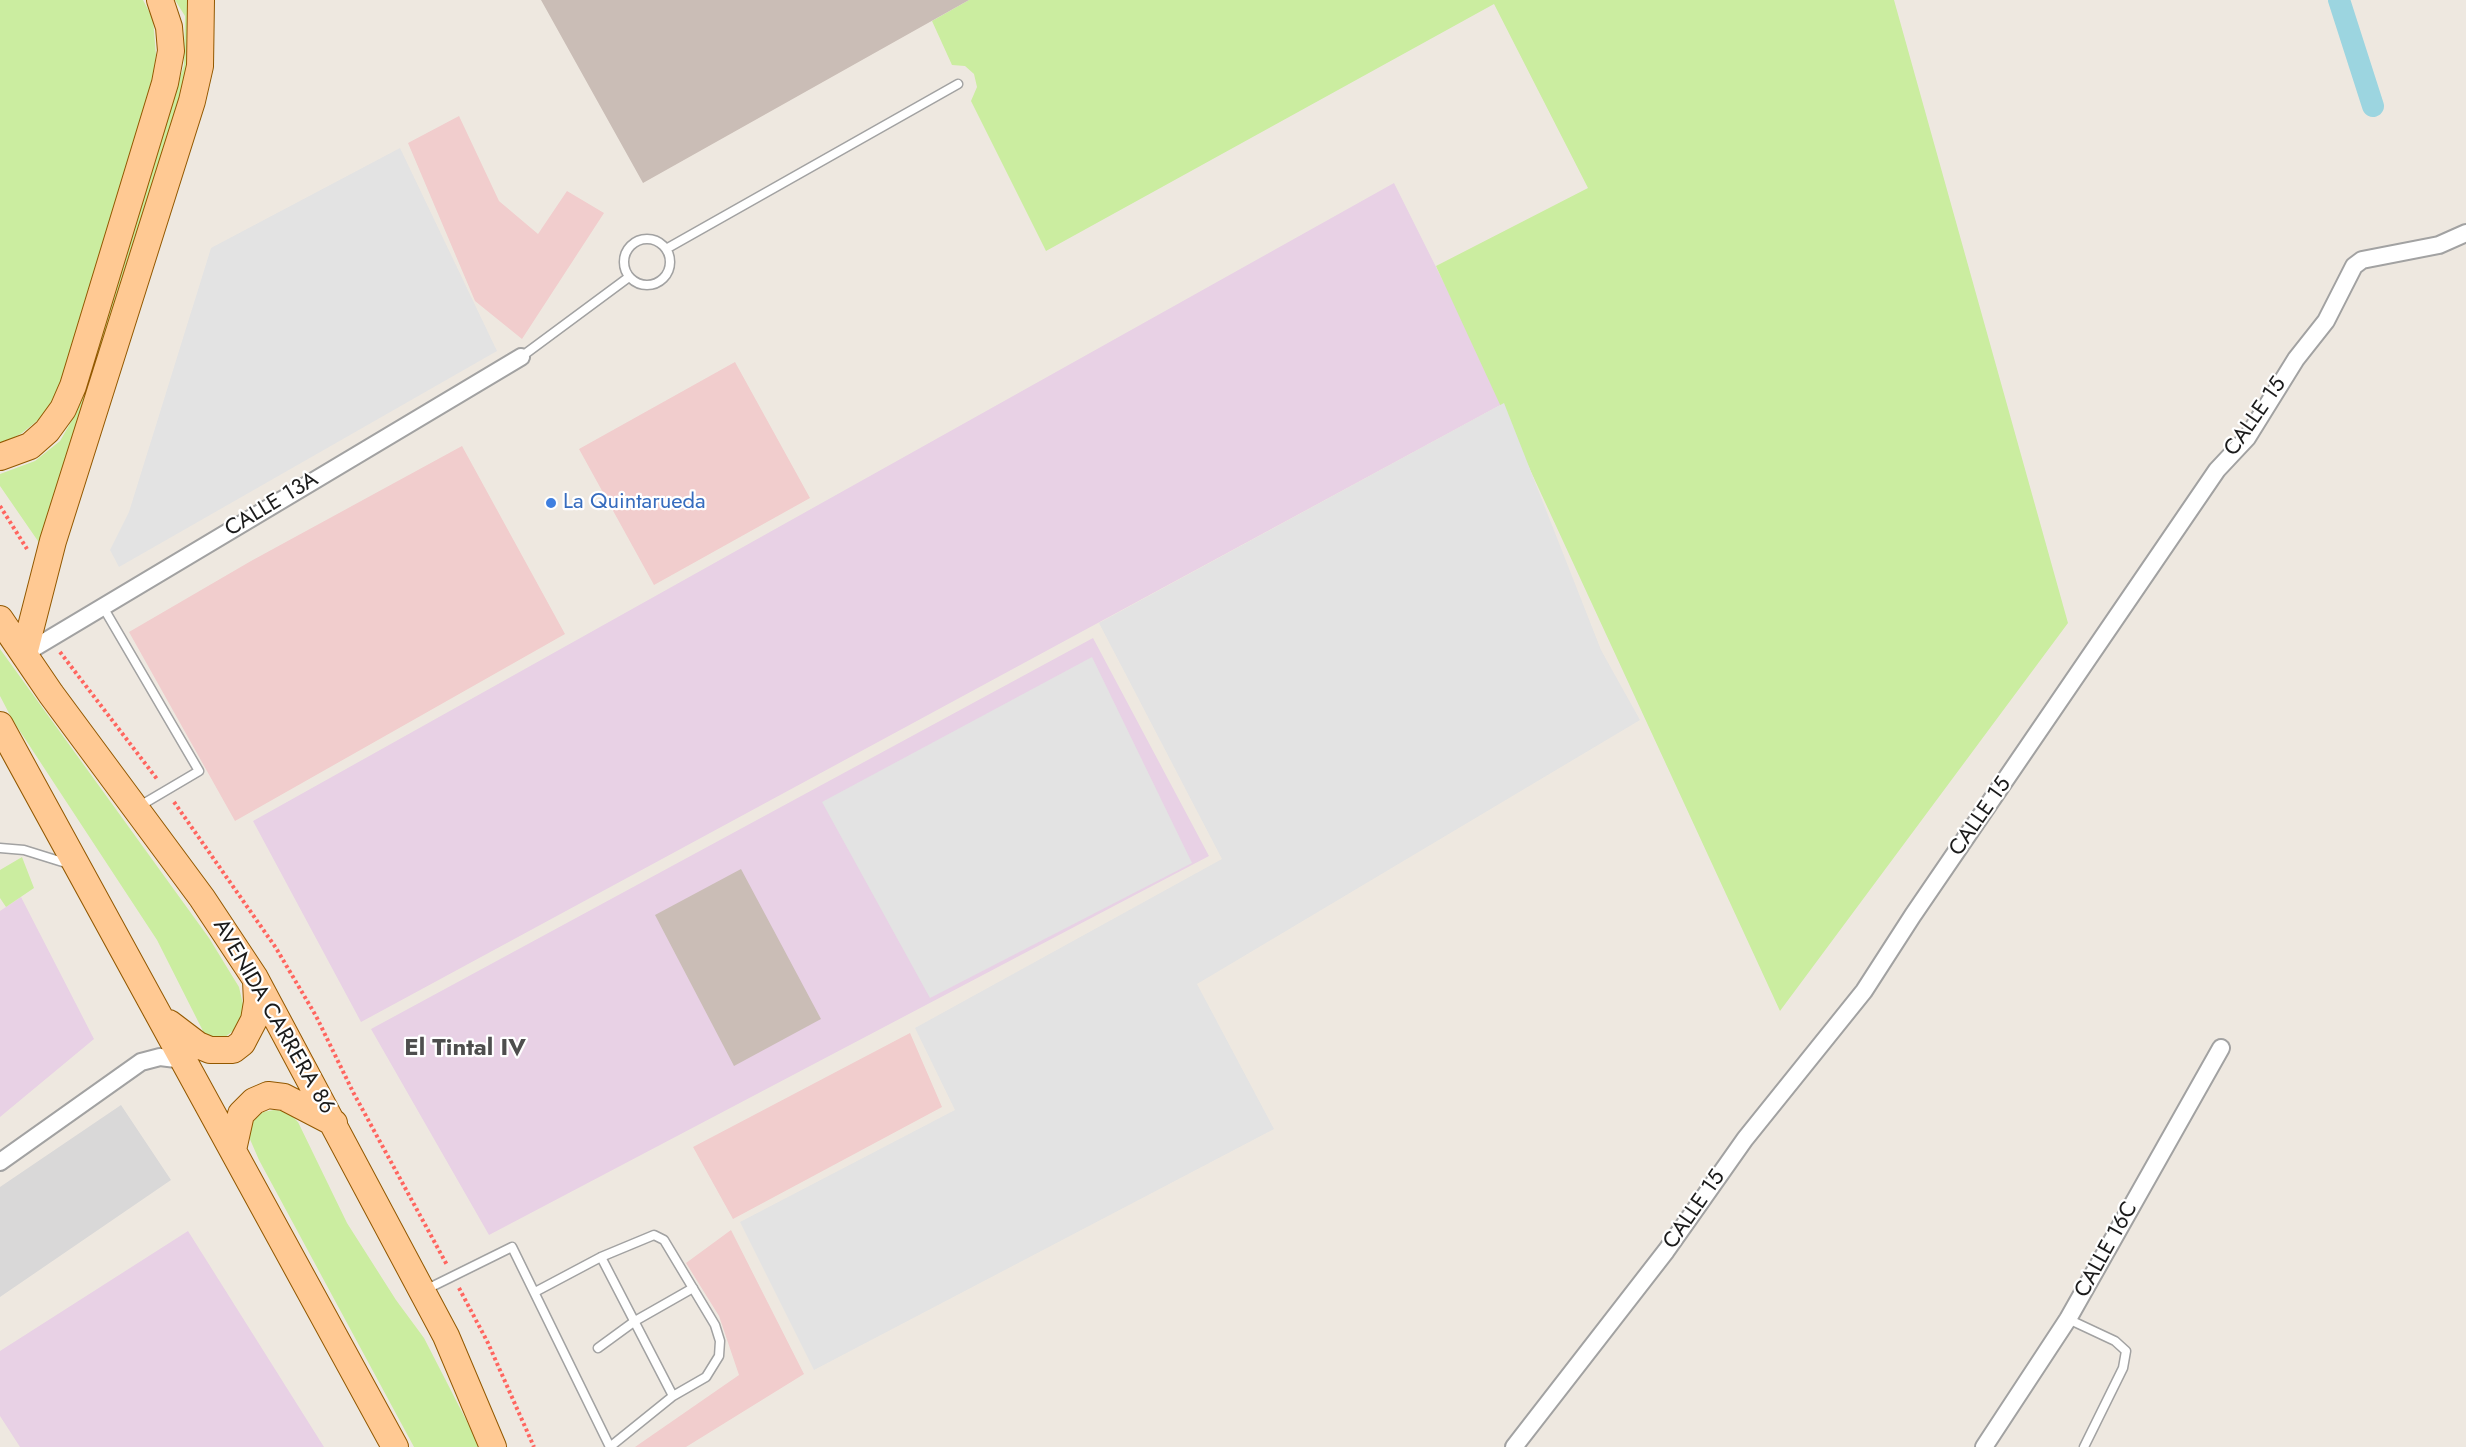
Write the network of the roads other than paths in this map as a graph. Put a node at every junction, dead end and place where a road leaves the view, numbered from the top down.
1 (160, 0) edge
2 (201, 0) edge
3 (958, 84) dead end
4 (2466, 233) edge
5 (666, 249) junction
6 (629, 277) junction
7 (521, 357) joint
8 (0, 457) edge
9 (103, 607) junction
10 (0, 619) edge
11 (24, 654) junction
12 (0, 725) edge
13 (135, 808) junction
14 (0, 848) edge
15 (78, 867) junction
16 (255, 978) junction
17 (159, 1015) junction
18 (2221, 1048) dead end
19 (184, 1060) junction
20 (334, 1123) junction
21 (233, 1150) junction
22 (0, 1162) edge
23 (601, 1257) junction
24 (693, 1288) junction
25 (422, 1292) junction
26 (535, 1292) junction
27 (2068, 1318) junction
28 (635, 1321) junction
29 (598, 1348) dead end
30 (673, 1396) junction
31 (611, 1446) edge
32 (395, 1447) edge
33 (494, 1447) edge
34 (1514, 1447) edge
35 (1984, 1447) edge
36 (2084, 1447) edge

1 - 8 main road
2 - 11 main road
3 - 5 lane
4 - 34 street, CALLE 15
5 - 6 lane
5 - 6 lane
6 - 7 lane
7 - 9 street, CALLE 13A
9 - 11 street, CALLE 13A
9 - 13 lane
10 - 11 main road, AVENIDA CARRERA 86
11 - 13 main road, AVENIDA CARRERA 86
12 - 15 main road
13 - 16 main road, AVENIDA CARRERA 86
14 - 15 lane
15 - 17 main road
16 - 17 main road
16 - 20 main road, AVENIDA CARRERA 86
17 - 19 main road
18 - 27 street, CALLE 16C
19 - 21 main road
19 - 22 street
20 - 21 main road
20 - 25 main road, AVENIDA CARRERA 86
21 - 32 main road
23 - 24 lane
23 - 26 lane
23 - 28 lane
24 - 28 lane
24 - 30 lane
25 - 26 lane
25 - 33 main road, AVENIDA CARRERA 86
26 - 31 lane
27 - 35 street, CALLE 16C
27 - 36 lane
28 - 29 lane
28 - 30 lane
30 - 31 lane

